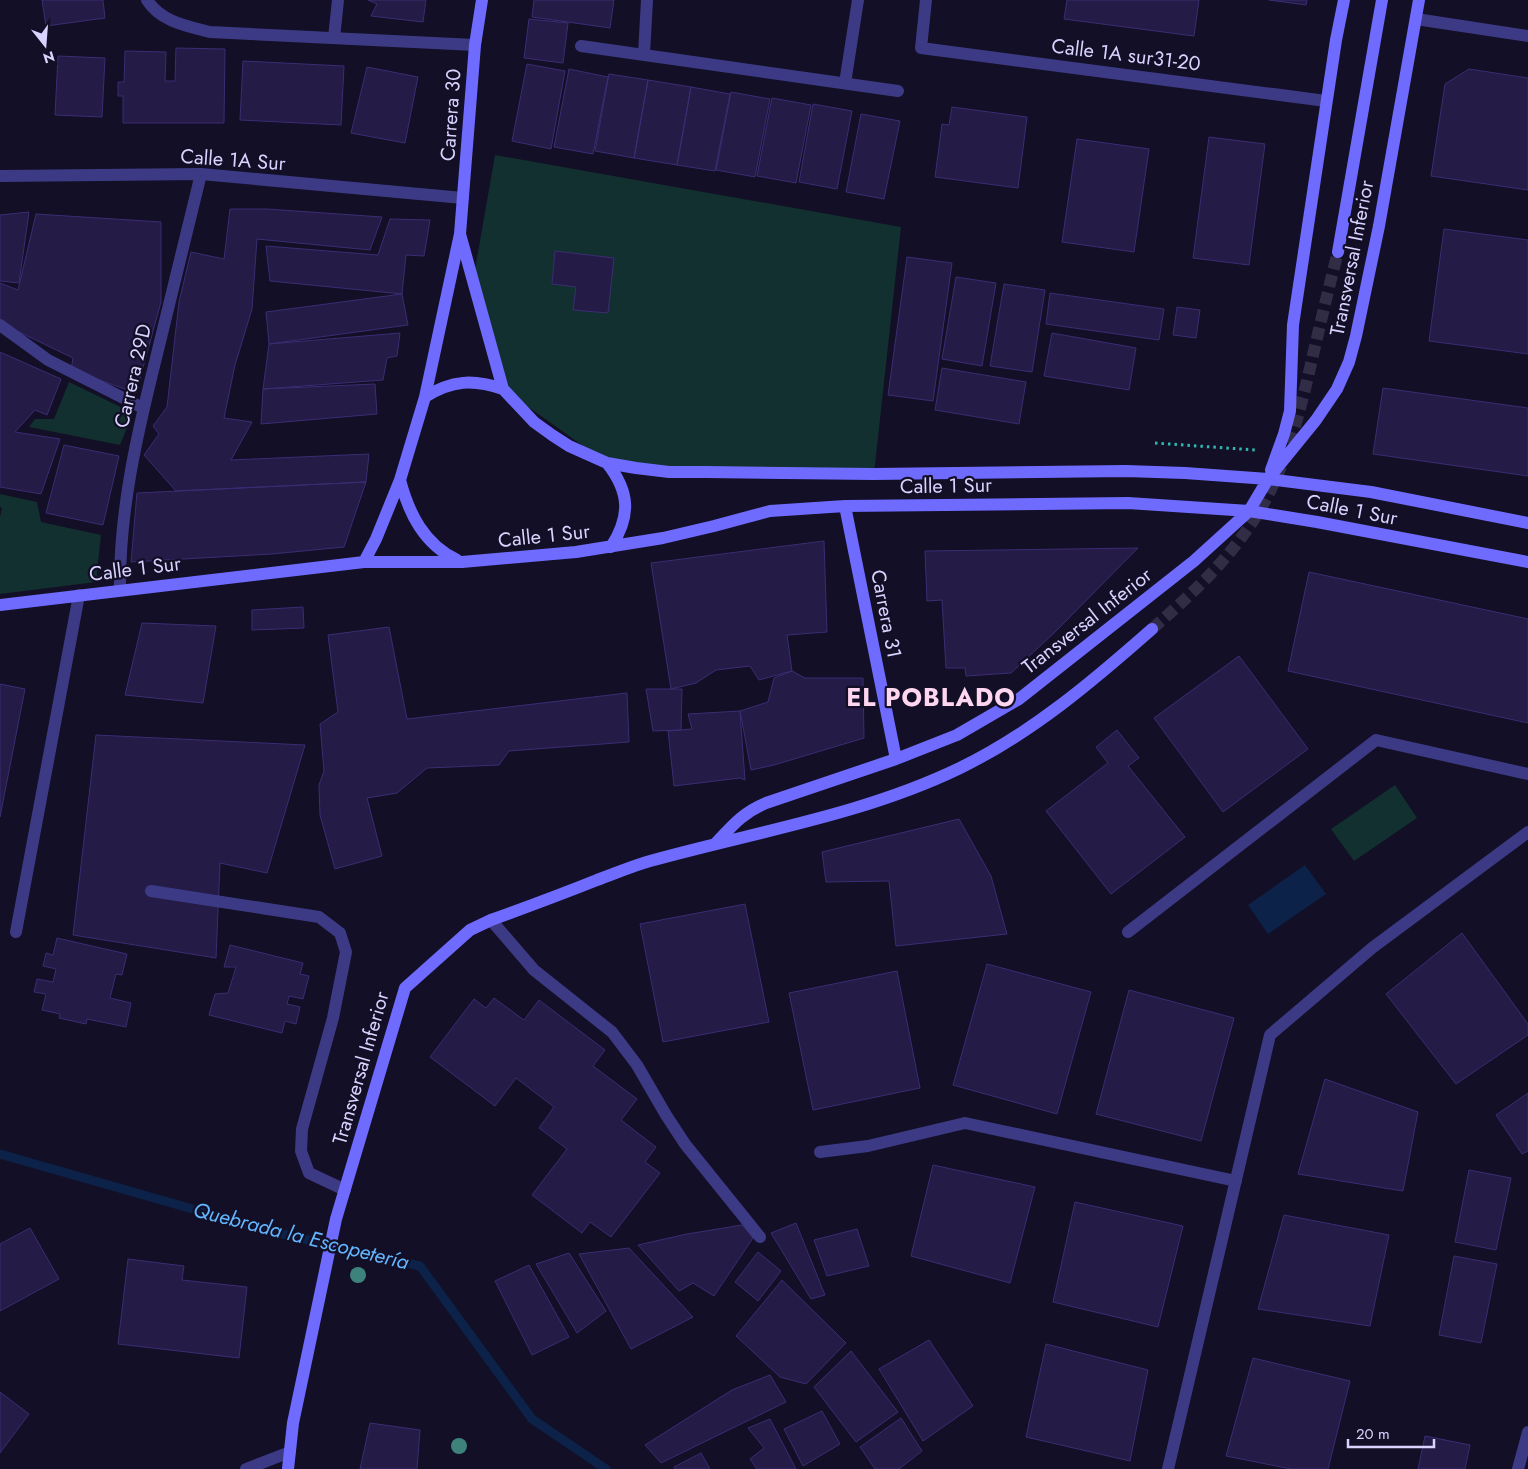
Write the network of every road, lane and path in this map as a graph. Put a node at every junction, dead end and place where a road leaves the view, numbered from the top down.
1 (147, 0) edge
2 (338, 0) edge
3 (482, 0) edge
4 (647, 0) edge
5 (858, 0) edge
6 (926, 0) edge
7 (1344, 0) edge
8 (1382, 0) edge
9 (1419, 0) edge
10 (1416, 19) junction
11 (1528, 36) edge
12 (334, 38) junction
13 (475, 45) junction
14 (581, 46) dead end
15 (644, 54) junction
16 (845, 83) junction
17 (898, 91) dead end
18 (1326, 101) junction
19 (201, 174) junction
20 (0, 176) edge
21 (463, 198) junction
22 (460, 234) junction
23 (1338, 252) tunnel mouth
24 (0, 325) edge
25 (503, 389) junction
26 (425, 397) junction
27 (143, 408) junction
28 (1155, 443) dead end
29 (1261, 450) dead end
30 (607, 463) junction
31 (1268, 479) junction
32 (400, 480) junction
33 (845, 506) junction
34 (1249, 511) junction
35 (1528, 523) edge
36 (611, 547) junction
37 (364, 562) junction
38 (462, 562) junction
39 (1528, 562) edge
40 (120, 590) junction
41 (79, 595) junction
42 (0, 605) edge
43 (1152, 629) tunnel mouth
44 (896, 759) junction
45 (1528, 774) edge
46 (1528, 832) edge
47 (715, 844) junction
48 (151, 891) dead end
49 (491, 920) junction
50 (16, 932) dead end
51 (1128, 932) dead end
52 (820, 1152) dead end
53 (1236, 1180) junction
54 (345, 1190) junction
55 (760, 1237) dead end
56 (1528, 1432) edge
57 (290, 1452) junction
58 (246, 1469) edge
59 (288, 1469) edge
60 (1168, 1469) edge
61 (1518, 1469) edge

1 - 12 street
2 - 12 street
3 - 13 street, Carrera 30
4 - 15 street
5 - 16 street
6 - 18 street, Calle 1A sur31-20
7 - 18 street, Transversal Inferior
8 - 23 street, Transversal Inferior
9 - 10 street, Transversal Inferior
10 - 11 street
10 - 31 street, Transversal Inferior
12 - 13 street
13 - 21 street, Carrera 30
14 - 15 street
15 - 16 street
16 - 17 street
18 - 31 street, Transversal Inferior
19 - 20 street, Calle 1A Sur
19 - 21 street, Calle 1A Sur
19 - 27 street, Carrera 29D
21 - 22 street, Carrera 30
22 - 25 street, Carrera 30
22 - 26 street, Carrera 30
24 - 27 street
25 - 26 street
25 - 30 street, Calle 1 Sur
26 - 32 street
27 - 40 street, Carrera 29D
28 - 29 path
30 - 31 street, Calle 1 Sur
30 - 36 street
31 - 34 street, Transversal Inferior
31 - 35 street, Calle 1 Sur
32 - 37 street
32 - 38 street
33 - 34 street, Calle 1 Sur
33 - 36 street, Calle 1 Sur
33 - 44 street, Carrera 31
34 - 39 street, Calle 1 Sur
34 - 44 street, Transversal Inferior
36 - 38 street, Calle 1 Sur
37 - 38 street, Calle 1 Sur
37 - 40 street, Calle 1 Sur
40 - 41 street, Calle 1 Sur
41 - 42 street, Calle 1 Sur
41 - 50 street
43 - 47 street, Transversal Inferior
44 - 47 street, Transversal Inferior
45 - 51 street
46 - 53 street
47 - 49 street, Transversal Inferior
48 - 54 street
49 - 54 street, Transversal Inferior
49 - 55 street
52 - 53 street
53 - 60 street
54 - 57 street, Transversal Inferior
56 - 61 street
57 - 58 street
57 - 59 street, Transversal Inferior

